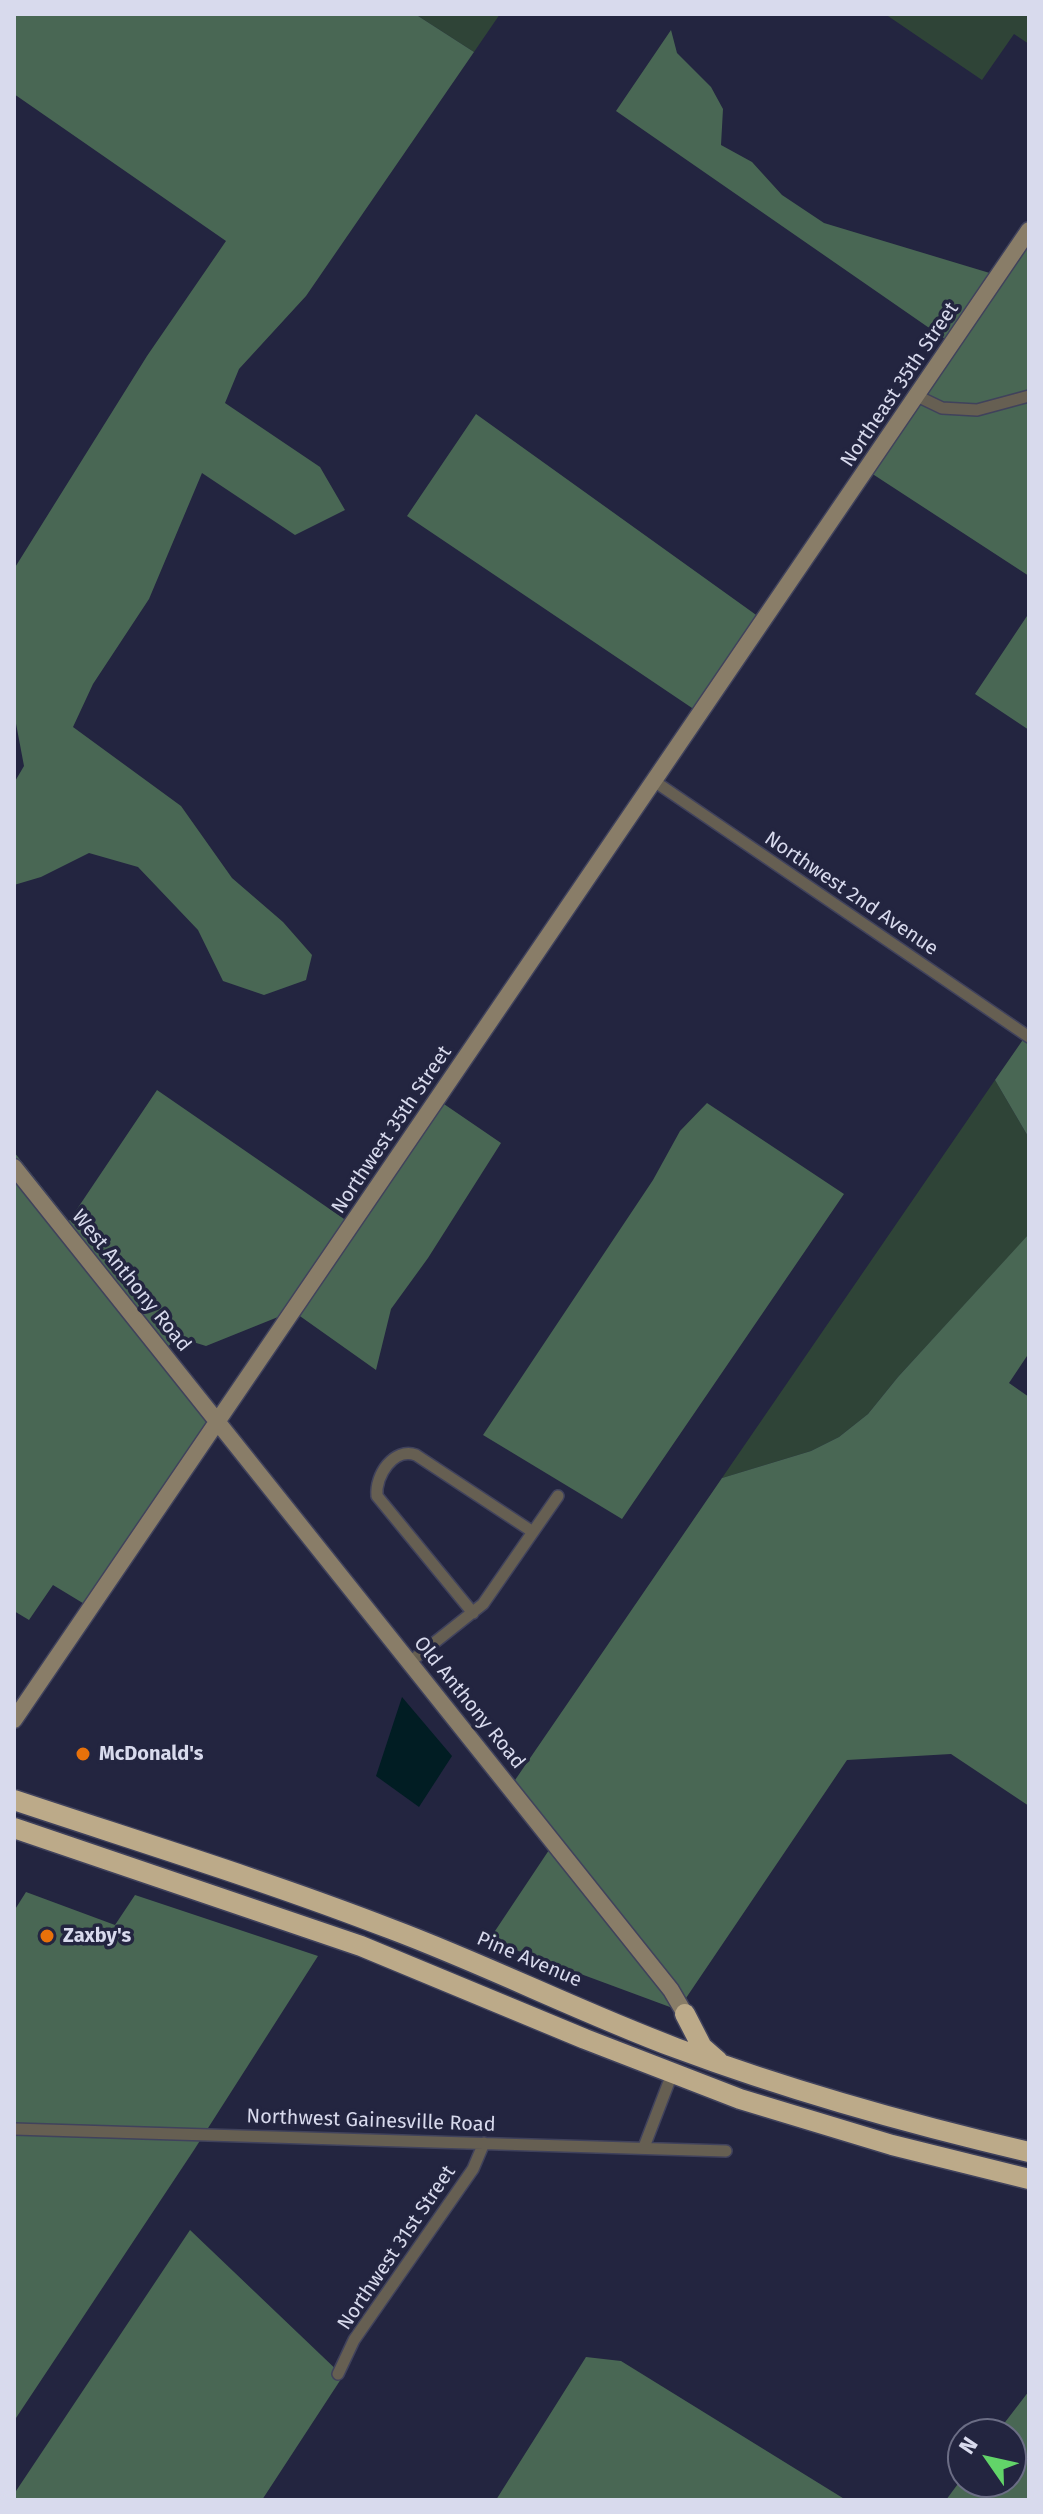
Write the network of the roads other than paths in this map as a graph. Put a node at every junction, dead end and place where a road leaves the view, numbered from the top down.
1 (1029, 230) edge
2 (917, 396) junction
3 (1029, 396) edge
4 (803, 563) joint
5 (654, 781) junction
6 (1029, 1037) edge
7 (14, 1167) edge
8 (218, 1420) junction
9 (558, 1496) dead end
10 (533, 1532) junction
11 (473, 1613) junction
12 (410, 1662) junction
13 (14, 1720) edge
14 (14, 1800) edge
15 (14, 1828) edge
16 (315, 1901) junction
17 (254, 1908) junction
18 (685, 2014) junction
19 (672, 2046) junction
20 (721, 2064) junction
21 (672, 2074) junction
22 (740, 2099) junction
23 (835, 2101) junction
24 (14, 2129) edge
25 (835, 2129) junction
26 (983, 2141) junction
27 (484, 2143) junction
28 (644, 2147) junction
29 (726, 2151) dead end
30 (1029, 2152) edge
31 (1029, 2179) edge
32 (338, 2374) dead end

1 - 2 street, Northeast 35th Street
2 - 3 street
2 - 4 street, Northeast 35th Street
4 - 5 street, Northwest 35th Street
5 - 6 street, Northwest 2nd Avenue
5 - 8 street, Northwest 35th Street
7 - 8 street, West Anthony Road
8 - 12 street, Old Anthony Road
8 - 13 street, Northwest 35th Street
9 - 10 street
10 - 11 street
10 - 11 street
11 - 12 street
12 - 18 street, Old Anthony Road
14 - 16 highway, Pine Avenue
15 - 17 highway
16 - 17 highway
16 - 19 highway, Pine Avenue
17 - 21 highway
18 - 19 highway
18 - 20 highway
19 - 20 highway, Pine Avenue
20 - 21 highway
20 - 23 highway, Pine Avenue
21 - 22 highway
21 - 28 street
22 - 23 highway
22 - 25 highway
23 - 26 highway, Pine Avenue
24 - 27 street, Northwest Gainesville Road
25 - 26 highway
25 - 31 highway
26 - 30 highway, Pine Avenue
27 - 28 street, Northwest Gainesville Road
27 - 32 street, Northwest 31st Street
28 - 29 street, Northwest Gainesville Road

